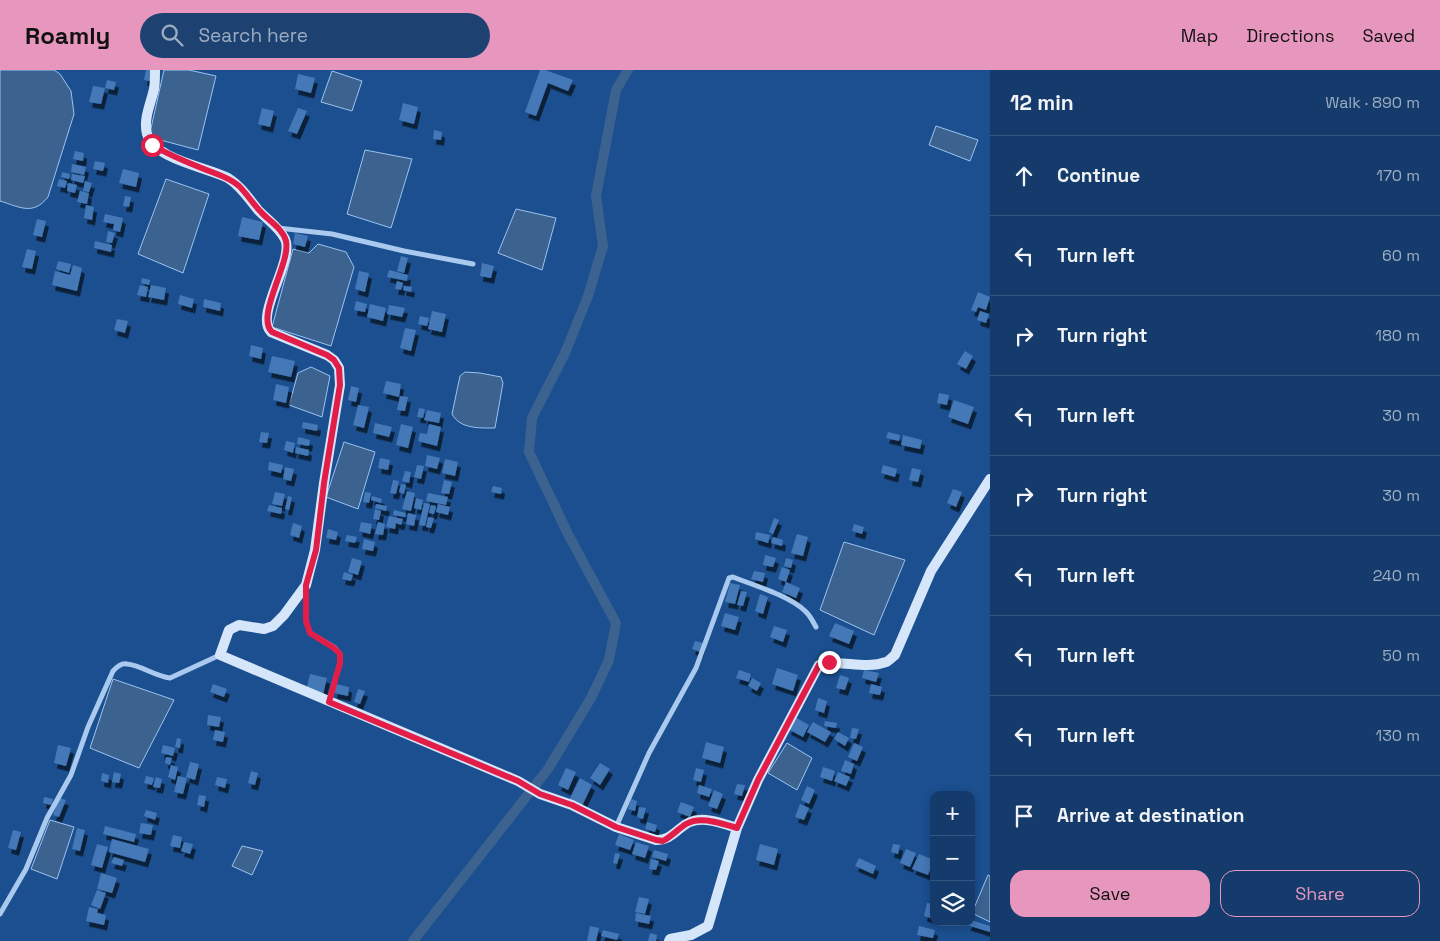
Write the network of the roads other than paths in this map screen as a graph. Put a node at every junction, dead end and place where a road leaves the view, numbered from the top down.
1 (155, 70) edge
2 (278, 228) junction
3 (473, 264) dead end
4 (990, 478) edge
5 (306, 585) junction
6 (816, 627) dead end
7 (220, 655) junction
8 (329, 702) junction
9 (616, 827) junction
10 (737, 828) junction
11 (0, 914) edge
12 (669, 941) edge

1 - 2 main road
2 - 3 street
2 - 5 main road
4 - 10 main road
5 - 7 main road
5 - 8 street
6 - 9 street
7 - 8 main road
7 - 11 street
8 - 9 main road
9 - 10 main road
10 - 12 main road

